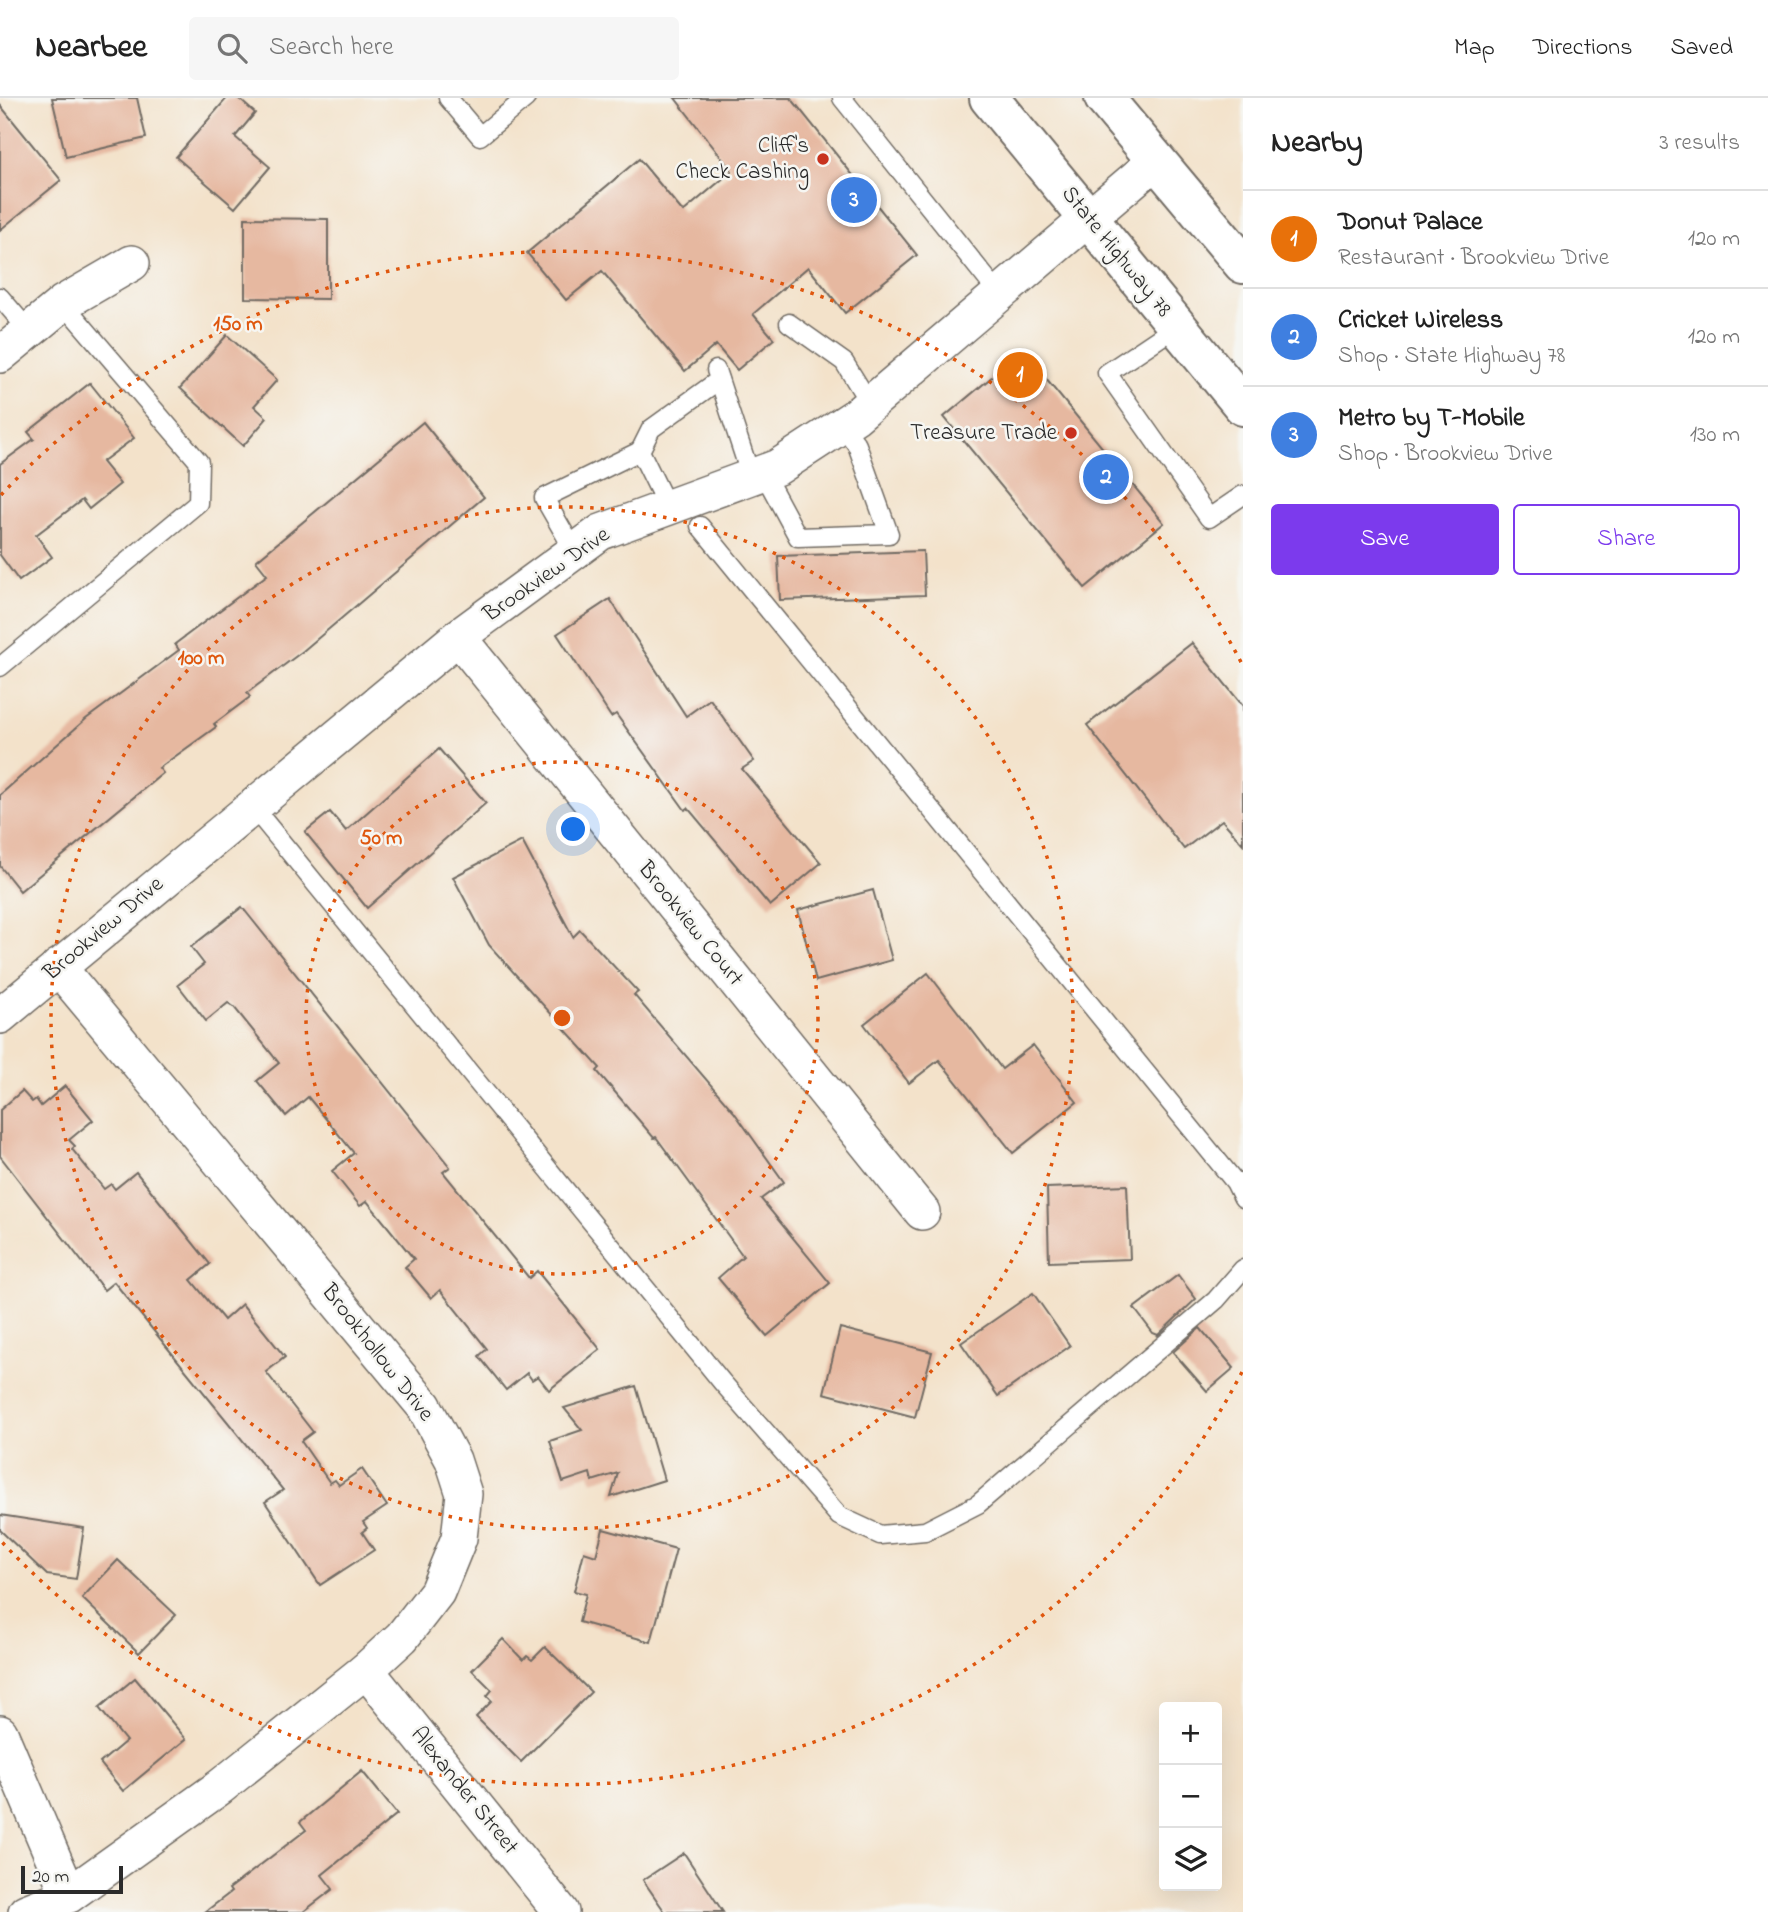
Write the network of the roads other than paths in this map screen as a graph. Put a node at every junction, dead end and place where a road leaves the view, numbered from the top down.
1 (448, 98) edge
2 (526, 98) edge
3 (842, 98) edge
4 (989, 98) edge
5 (1104, 98) edge
6 (1157, 160) junction
7 (1088, 217) junction
8 (132, 263) dead end
9 (1243, 264) edge
10 (999, 294) junction
11 (0, 297) edge
12 (63, 303) junction
13 (789, 323) dead end
14 (1177, 326) junction
15 (29, 331) junction
16 (0, 355) edge
17 (870, 404) junction
18 (1243, 406) edge
19 (842, 425) junction
20 (640, 451) junction
21 (757, 475) junction
22 (1243, 495) edge
23 (668, 508) junction
24 (700, 526) dead end
25 (575, 552) junction
26 (458, 637) junction
27 (0, 667) edge
28 (252, 806) junction
29 (58, 967) junction
30 (0, 1016) edge
31 (1243, 1198) edge
32 (922, 1212) dead end
33 (1243, 1269) edge
34 (366, 1670) junction
35 (0, 1733) edge
36 (69, 1895) junction
37 (26, 1912) edge
38 (562, 1912) edge

1 - 2 lane
3 - 10 lane
4 - 7 main road, State Highway 78
5 - 6 main road
6 - 7 street, Brookview Drive
6 - 9 main road
7 - 10 street, Brookview Drive
7 - 14 main road, State Highway 78
8 - 12 street
10 - 17 street, Brookview Drive
11 - 15 lane
12 - 15 street
12 - 27 lane
13 - 17 lane
14 - 18 main road, State Highway 78
14 - 22 lane
15 - 16 street
17 - 19 street, Brookview Drive
19 - 21 street, Brookview Drive
19 - 21 lane
20 - 21 lane
20 - 23 lane
20 - 25 lane
21 - 23 street, Brookview Drive
23 - 25 street, Brookview Drive
24 - 31 lane
25 - 26 street, Brookview Drive
26 - 28 street, Brookview Drive
26 - 32 street, Brookview Court
28 - 29 street, Brookview Drive
28 - 33 lane
29 - 30 street, Brookview Drive
29 - 34 street, Brookhollow Drive
34 - 36 street, Brookhollow Drive
34 - 38 street, Alexander Street
35 - 36 street
36 - 37 street, Brookhollow Drive

